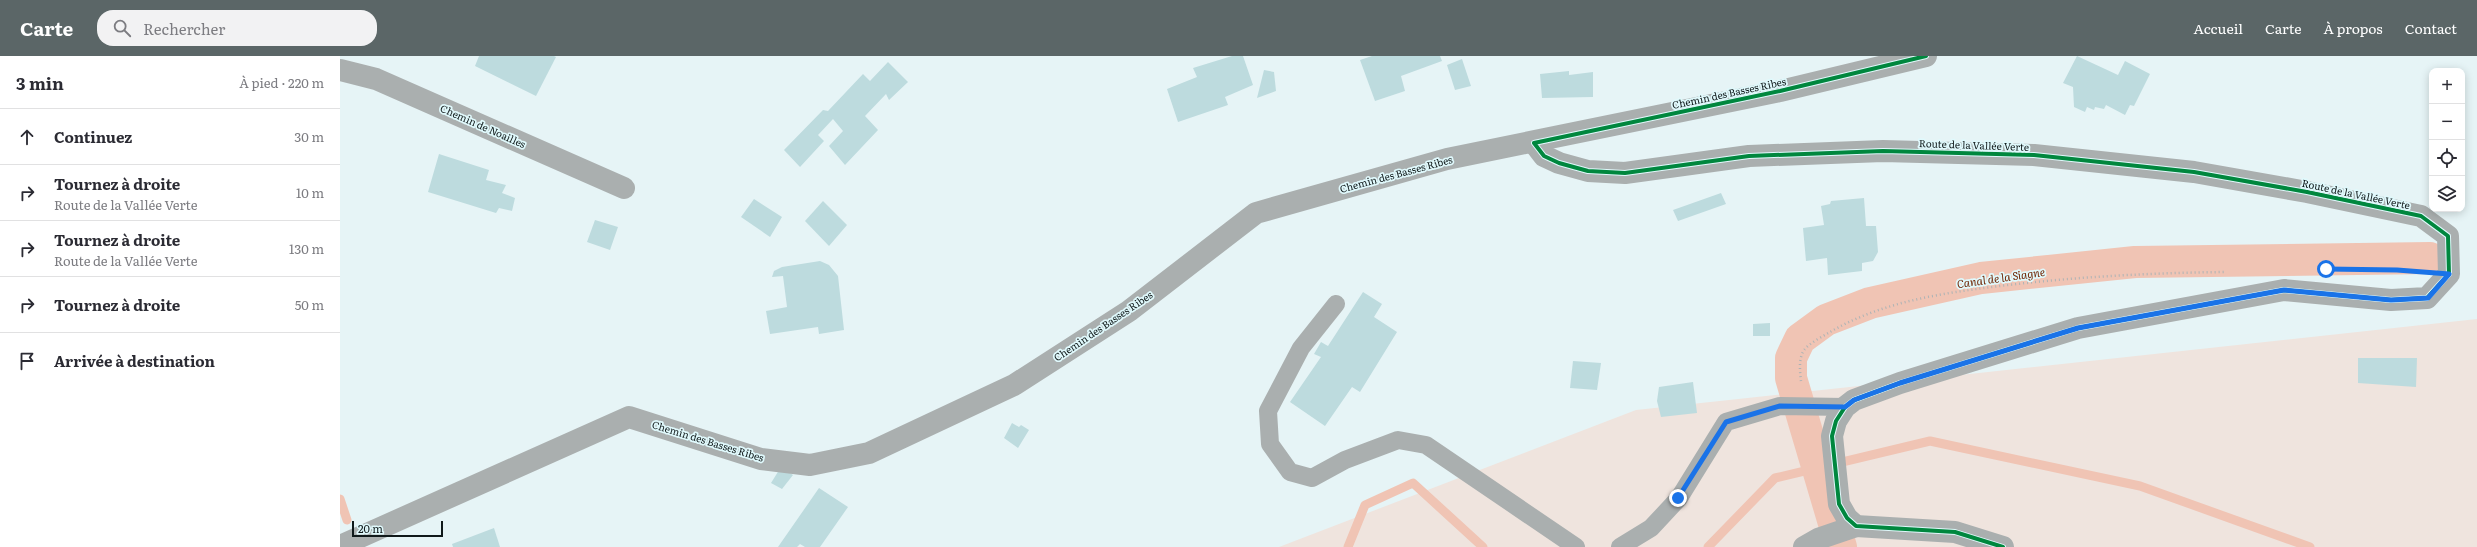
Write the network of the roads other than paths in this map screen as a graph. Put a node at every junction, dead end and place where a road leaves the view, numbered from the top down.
1 (1926, 56) edge
2 (340, 70) edge
3 (1534, 143) junction
4 (624, 188) dead end
5 (1336, 304) dead end
6 (1845, 407) junction
7 (1856, 526) junction
8 (340, 546) edge
9 (1576, 547) edge
10 (1620, 547) edge
11 (1804, 547) edge
12 (2003, 547) edge

1 - 3 street, Chemin des Basses Ribes
2 - 4 street, Chemin de Noailles
3 - 6 street, Route de la Vallée Verte
3 - 8 street, Chemin des Basses Ribes
5 - 9 lane
6 - 7 street
6 - 10 lane
7 - 11 street
7 - 12 street

